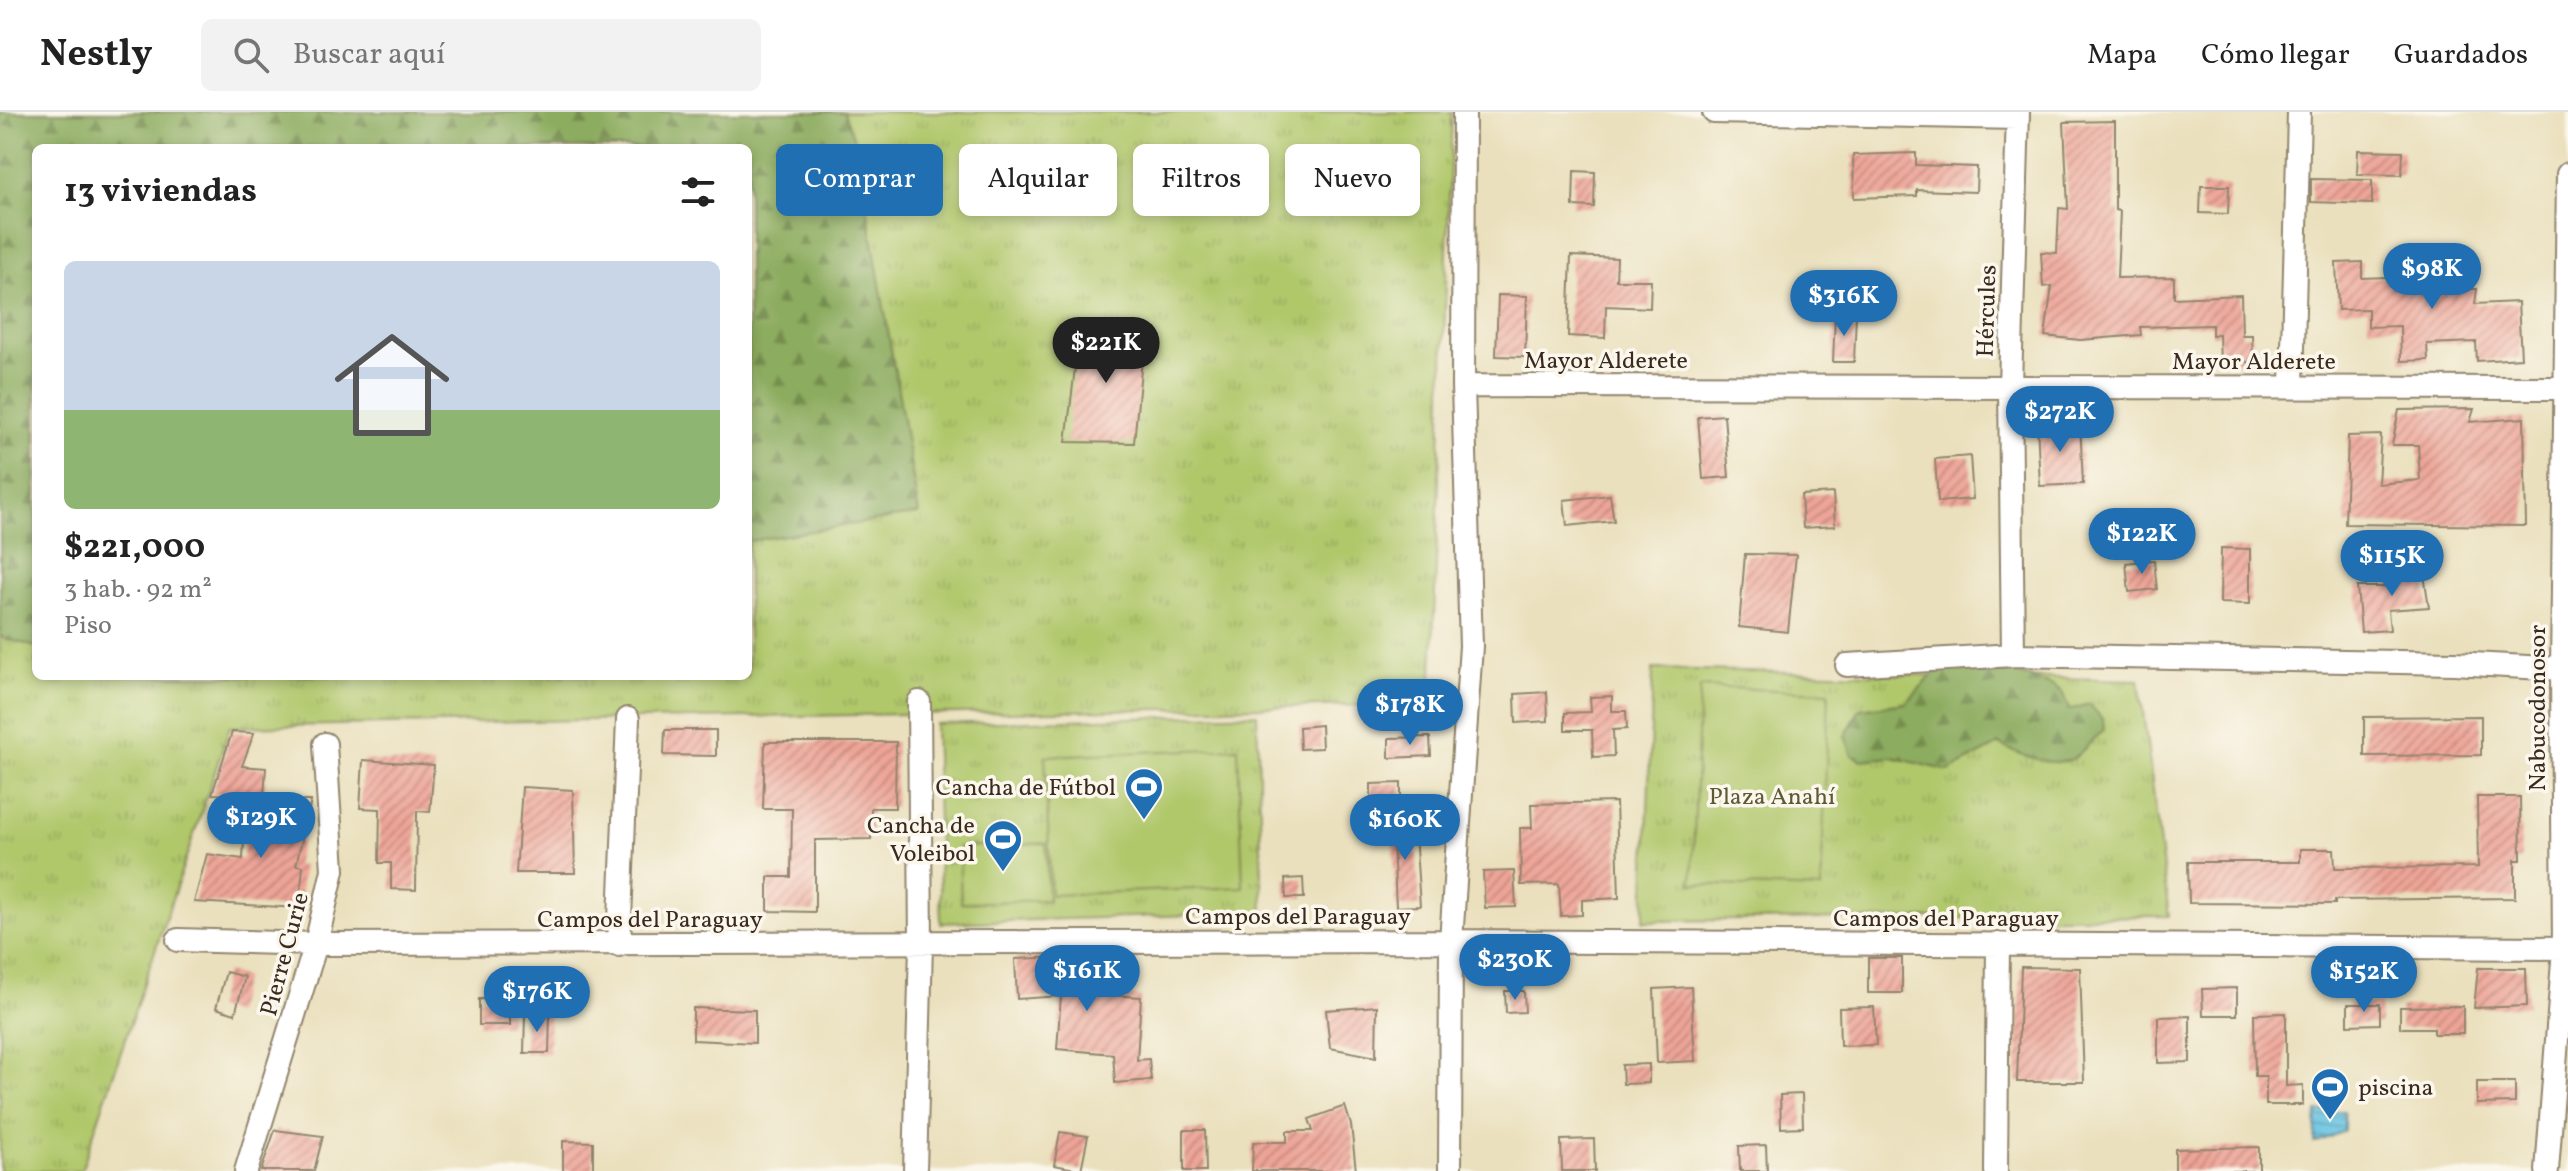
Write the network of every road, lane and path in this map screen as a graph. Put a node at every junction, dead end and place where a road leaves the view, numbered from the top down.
1 (1464, 112) edge
2 (1714, 112) edge
3 (2299, 112) edge
4 (2018, 115) edge
5 (2568, 174) edge
6 (1463, 386) junction
7 (2010, 386) junction
8 (2292, 387) junction
9 (2567, 388) edge
10 (2013, 655) junction
11 (1847, 665) dead end
12 (2562, 669) junction
13 (919, 702) dead end
14 (628, 719) dead end
15 (325, 744) dead end
16 (178, 940) dead end
17 (1451, 941) junction
18 (316, 944) junction
19 (1998, 944) junction
20 (619, 945) junction
21 (921, 945) junction
22 (2566, 948) edge
23 (246, 1171) edge
24 (915, 1171) edge
25 (1450, 1171) edge
26 (1996, 1171) edge
27 (2547, 1171) edge

1 - 6 street
2 - 4 street
3 - 8 street
4 - 7 street, Hércules
5 - 9 street, Nabucodonosor
6 - 7 street, Mayor Alderete
6 - 17 street
7 - 8 street, Mayor Alderete
7 - 10 street, Hércules
8 - 9 street, Mayor Alderete
9 - 12 street, Nabucodonosor
10 - 11 street
10 - 12 street
12 - 22 street, Nabucodonosor
13 - 21 street
14 - 20 street
15 - 18 street, Pierre Curie
16 - 18 street, Campos del Paraguay
17 - 19 street, Campos del Paraguay
17 - 21 street, Campos del Paraguay
17 - 25 street
18 - 20 street, Campos del Paraguay
18 - 23 street, Pierre Curie
19 - 22 street, Campos del Paraguay
19 - 26 street
20 - 21 street, Campos del Paraguay
21 - 24 street
22 - 27 street, Nabucodonosor

